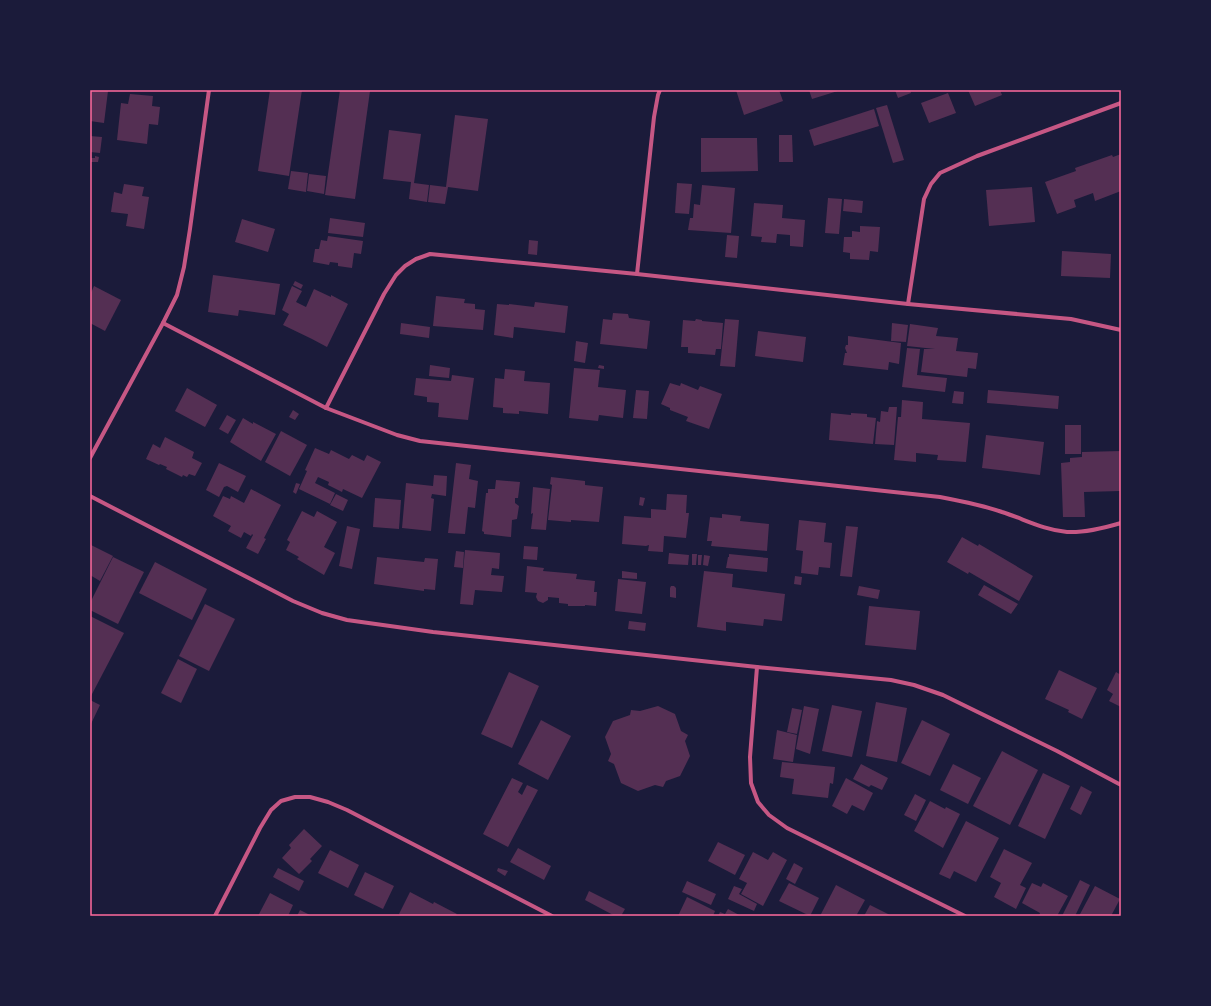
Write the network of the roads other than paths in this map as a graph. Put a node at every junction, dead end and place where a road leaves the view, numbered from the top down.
1 (209, 90) edge
2 (660, 90) edge
3 (1121, 103) edge
4 (637, 274) junction
5 (908, 304) junction
6 (163, 323) junction
7 (1121, 330) edge
8 (326, 408) junction
9 (90, 458) edge
10 (90, 496) edge
11 (1121, 523) edge
12 (757, 667) junction
13 (1121, 785) edge
14 (215, 916) edge
15 (552, 916) edge
16 (965, 916) edge

1 - 6 street
2 - 4 street
3 - 5 street
4 - 5 street
4 - 8 street
5 - 7 street
6 - 8 street
6 - 9 street
8 - 11 street
10 - 12 street
12 - 13 street
12 - 16 street
14 - 15 street

